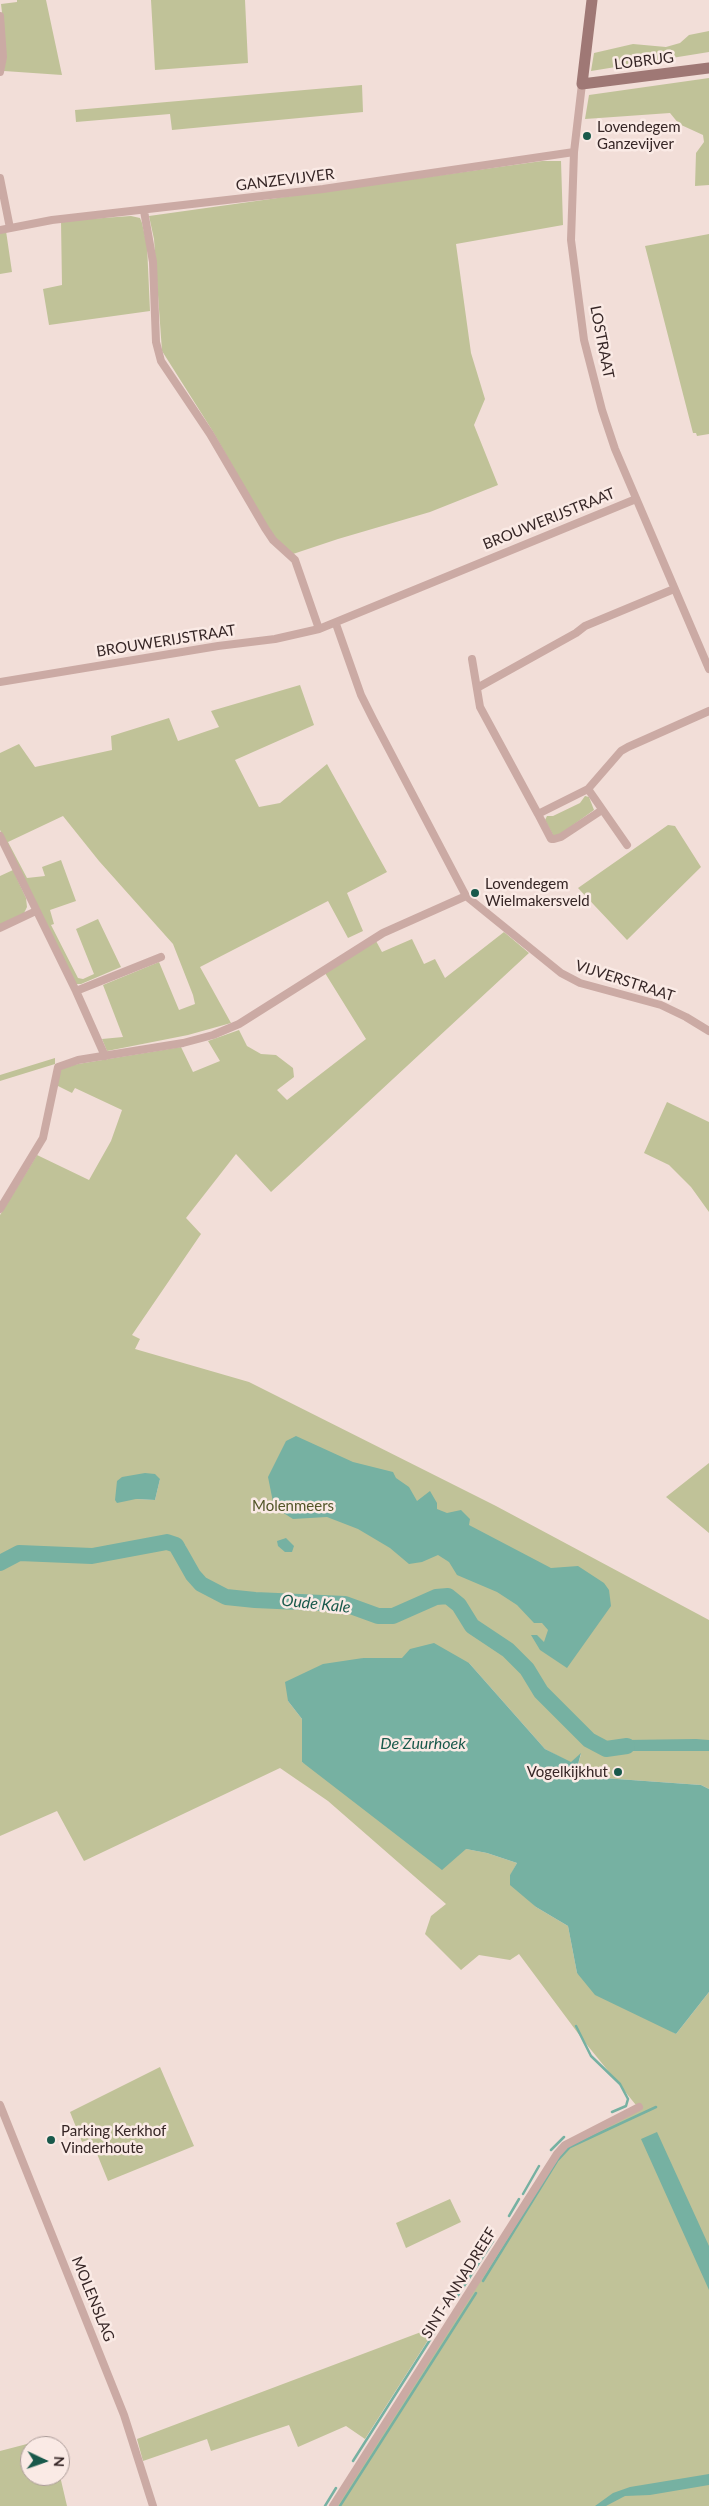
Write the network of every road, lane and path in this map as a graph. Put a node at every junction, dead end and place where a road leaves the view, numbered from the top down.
1 (592, 0) edge
2 (0, 16) edge
3 (709, 68) edge
4 (0, 72) edge
5 (582, 84) junction
6 (574, 152) junction
7 (0, 178) edge
8 (144, 211) junction
9 (10, 228) junction
10 (0, 230) edge
11 (636, 499) junction
12 (674, 589) junction
13 (336, 624) junction
14 (319, 629) junction
15 (472, 659) dead end
16 (709, 669) edge
17 (0, 682) edge
18 (477, 688) junction
19 (709, 711) edge
20 (588, 789) junction
21 (602, 810) junction
22 (538, 814) junction
23 (0, 836) edge
24 (627, 845) dead end
25 (466, 896) junction
26 (36, 911) junction
27 (0, 928) edge
28 (161, 956) dead end
29 (76, 991) junction
30 (709, 1031) edge
31 (105, 1056) junction
32 (0, 1209) edge
33 (0, 2105) edge
34 (638, 2107) dead end
35 (153, 2506) edge
36 (333, 2506) edge

1 - 5 street, LOSTRAAT
2 - 4 street
3 - 5 street, LOBRUG
5 - 6 street, LOSTRAAT
6 - 8 street, GANZEVIJVER
6 - 11 street, LOSTRAAT
7 - 9 street
8 - 9 street, GANZEVIJVER
8 - 14 street
9 - 10 street, GANZEVIJVER
11 - 12 street, LOSTRAAT
11 - 13 street, BROUWERIJSTRAAT
12 - 16 street, LOSTRAAT
12 - 18 street
13 - 14 street, BROUWERIJSTRAAT
13 - 25 street
14 - 17 street, BROUWERIJSTRAAT
15 - 18 street
18 - 22 street
19 - 20 street
20 - 21 street
20 - 22 street
21 - 22 street
21 - 24 street
23 - 26 street
25 - 30 street, VIJVERSTRAAT
25 - 31 street
26 - 27 street
26 - 29 street
28 - 29 street
29 - 31 street
31 - 32 street
33 - 35 street, MOLENSLAG
34 - 36 street, SINT-ANNADREEF

